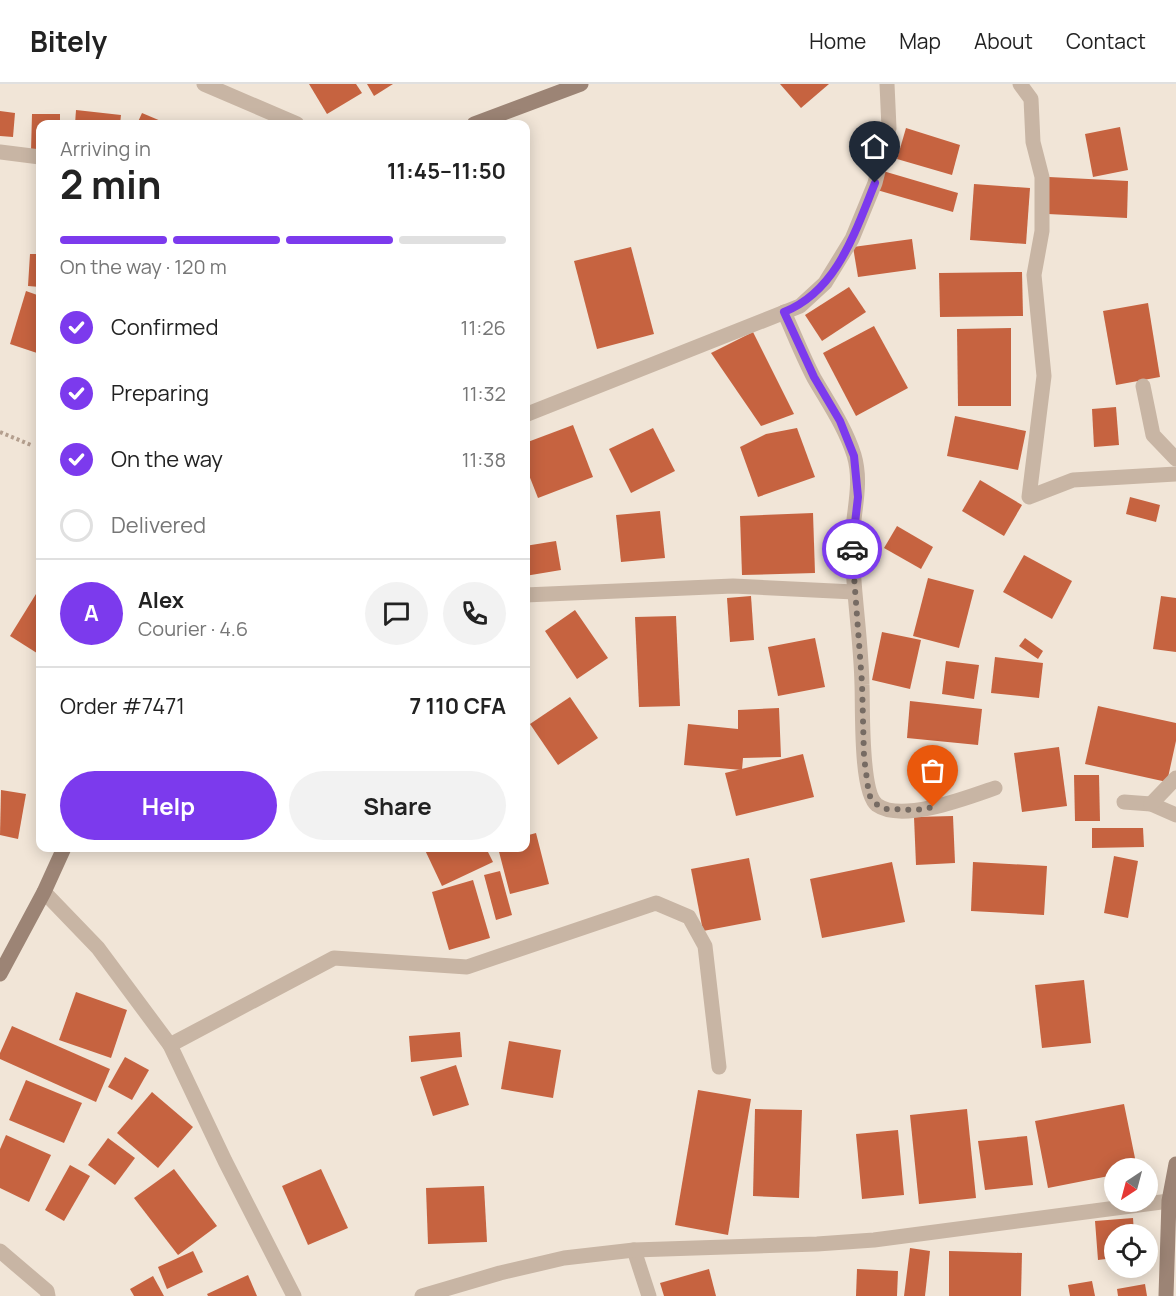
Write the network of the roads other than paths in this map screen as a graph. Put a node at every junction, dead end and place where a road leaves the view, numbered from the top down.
1 (204, 84) edge
2 (581, 84) edge
3 (887, 84) edge
4 (1020, 84) edge
5 (288, 120) edge
6 (485, 120) edge
7 (0, 152) edge
8 (36, 156) edge
9 (784, 312) junction
10 (1143, 386) dead end
11 (530, 413) edge
12 (1176, 459) edge
13 (1176, 474) edge
14 (854, 592) junction
15 (530, 595) edge
16 (1176, 778) edge
17 (995, 788) dead end
18 (1124, 801) dead end
19 (1151, 804) junction
20 (1176, 815) edge
21 (62, 852) edge
22 (44, 892) junction
23 (0, 974) edge
24 (170, 1045) junction
25 (719, 1067) dead end
26 (1176, 1164) edge
27 (1170, 1201) junction
28 (634, 1250) junction
29 (0, 1251) edge
30 (1170, 1293) edge
31 (48, 1296) edge
32 (294, 1296) edge
33 (422, 1296) edge
34 (649, 1296) edge

1 - 5 street
2 - 6 main road
3 - 9 street
4 - 13 street
7 - 8 street
9 - 11 street
9 - 14 street
10 - 12 street
14 - 15 street
14 - 17 street
16 - 19 street
18 - 19 street
19 - 20 street
21 - 22 main road
22 - 23 main road
22 - 24 street
24 - 25 street
24 - 32 street
26 - 27 main road
27 - 28 street
27 - 30 main road
28 - 33 street
28 - 34 street
29 - 31 street

